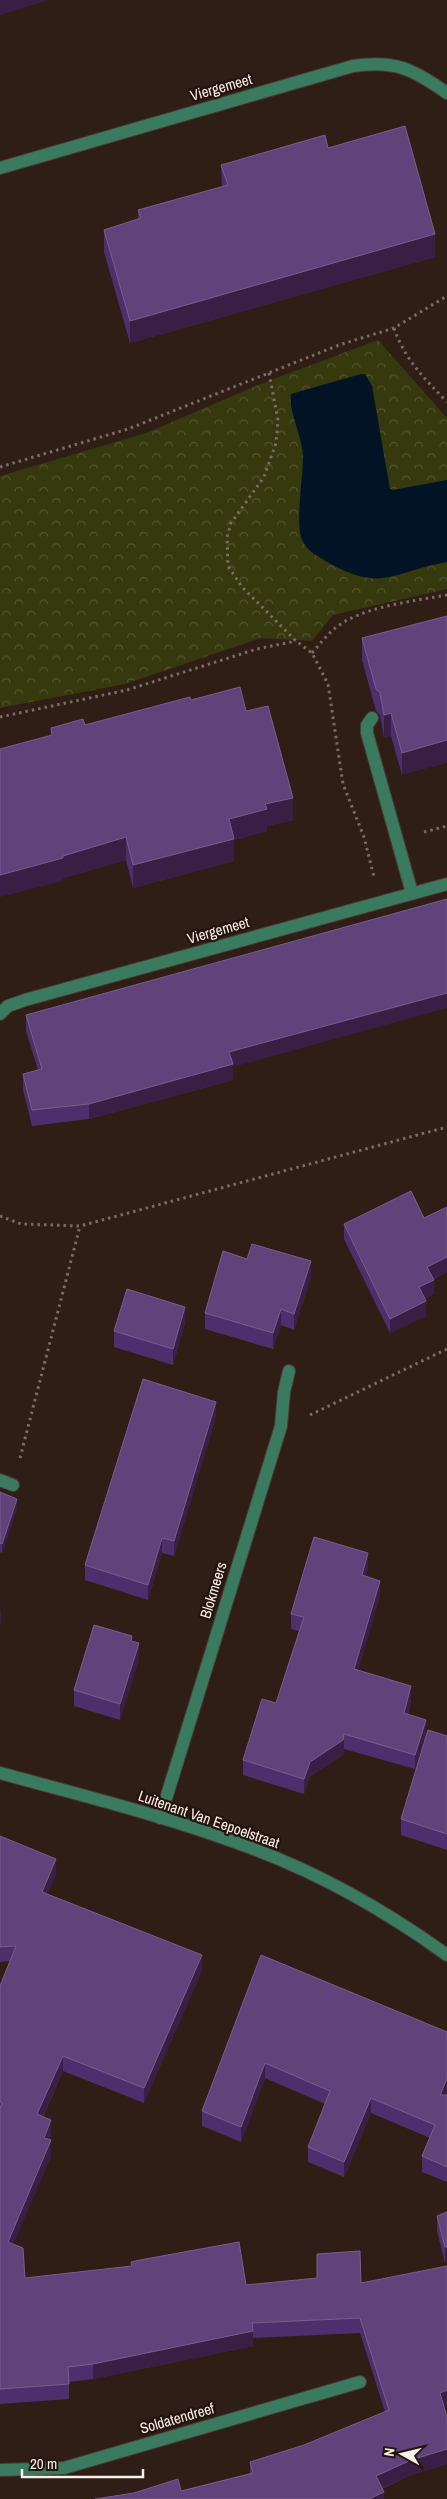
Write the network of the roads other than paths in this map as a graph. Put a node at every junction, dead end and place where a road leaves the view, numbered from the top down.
1 (447, 93) edge
2 (0, 168) edge
3 (372, 718) dead end
4 (447, 884) edge
5 (412, 893) junction
6 (0, 1014) edge
7 (289, 1371) dead end
8 (0, 1480) edge
9 (13, 1485) road end
10 (0, 1773) edge
11 (160, 1818) junction
12 (447, 1955) edge
13 (360, 2382) dead end
14 (0, 2470) edge

1 - 2 street, Viergemeet
3 - 5 street
4 - 5 street, Viergemeet
5 - 6 street, Viergemeet
7 - 11 street, Blokmeers
8 - 9 street
10 - 11 street, Luitenant Van Eepoelstraat
11 - 12 street, Luitenant Van Eepoelstraat
13 - 14 street, Soldatendreef

